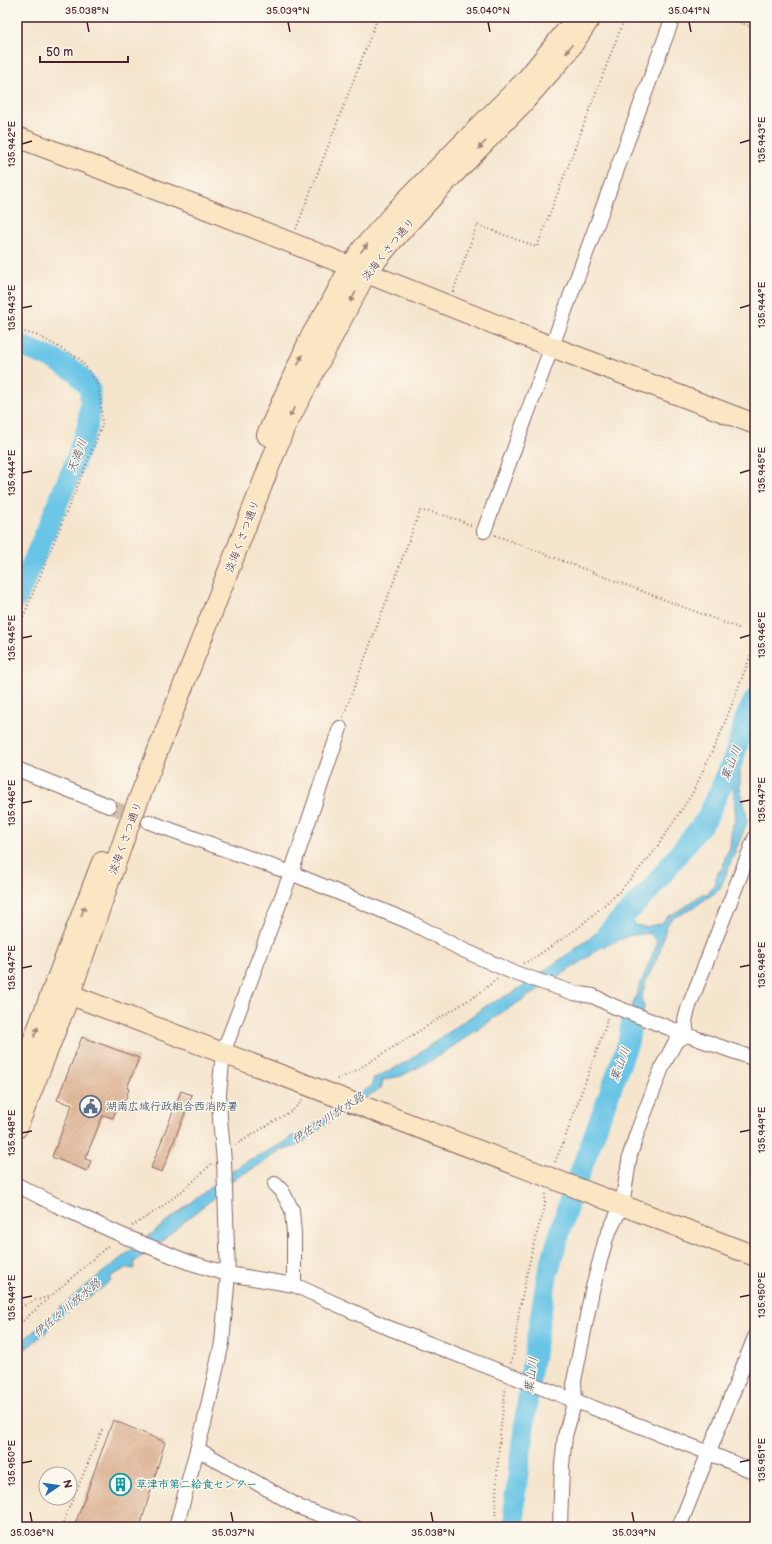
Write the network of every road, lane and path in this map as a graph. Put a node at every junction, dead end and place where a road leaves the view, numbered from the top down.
1 (23, 17) edge
2 (378, 17) edge
3 (578, 17) edge
4 (591, 17) edge
5 (625, 17) edge
6 (673, 17) edge
7 (725, 17) edge
8 (755, 28) edge
9 (17, 32) edge
10 (17, 137) edge
11 (291, 242) junction
12 (358, 270) junction
13 (448, 306) junction
14 (17, 330) edge
15 (552, 347) junction
16 (755, 424) edge
17 (484, 531) junction
18 (741, 629) dead end
19 (17, 632) edge
20 (755, 644) edge
21 (340, 728) joint
22 (17, 769) edge
23 (109, 806) tunnel mouth
24 (150, 822) tunnel mouth
25 (755, 838) edge
26 (291, 872) junction
27 (508, 971) junction
28 (61, 991) junction
29 (611, 1005) junction
30 (687, 1035) junction
31 (223, 1053) junction
32 (755, 1059) edge
33 (17, 1082) edge
34 (321, 1091) junction
35 (17, 1128) edge
36 (224, 1157) junction
37 (548, 1177) junction
38 (275, 1184) dead end
39 (17, 1185) edge
40 (622, 1205) junction
41 (123, 1235) junction
42 (755, 1256) edge
43 (228, 1274) junction
44 (294, 1285) junction
45 (51, 1296) junction
46 (17, 1309) edge
47 (17, 1326) edge
48 (755, 1337) edge
49 (510, 1375) junction
50 (573, 1400) junction
51 (103, 1428) dead end
52 (197, 1449) junction
53 (709, 1453) junction
54 (755, 1472) edge
55 (62, 1527) edge
56 (176, 1527) edge
57 (355, 1527) edge
58 (495, 1527) edge
59 (560, 1527) edge
60 (679, 1527) edge

1 - 9 path
2 - 11 path
12 -> 3 street, 淡海くさつ通り
4 -> 12 street, 淡海くさつ通り
5 - 13 path
6 - 15 street
7 - 8 path
10 - 11 street
11 - 12 street
12 - 13 street
12 - 28 street, 淡海くさつ通り
13 - 15 street
14 - 19 path
15 - 16 street
15 - 17 street
17 - 18 path
17 - 21 path
20 - 27 path
21 - 26 street
22 - 23 street
24 - 26 street
25 - 30 street
26 - 27 street
26 - 31 street
27 - 29 street
27 - 34 path
28 - 31 street
33 -> 28 street, 淡海くさつ通り
28 - 35 street, 淡海くさつ通り
29 - 30 street
29 - 37 path
30 - 32 street
30 - 40 street
31 - 34 street
31 - 36 street
34 - 36 path
34 - 37 street
36 - 41 path
36 - 43 street
37 - 40 street
37 - 49 path
38 - 44 street
39 - 41 street
40 - 42 street
40 - 50 street
41 - 43 street
41 - 45 path
43 - 44 street
43 - 52 street
44 - 49 street
45 - 46 path
45 - 47 path
48 - 53 street
49 - 50 street
49 - 58 path
50 - 53 street
50 - 59 street
51 - 55 path
52 - 56 street
52 - 57 street
53 - 54 street
53 - 60 street

